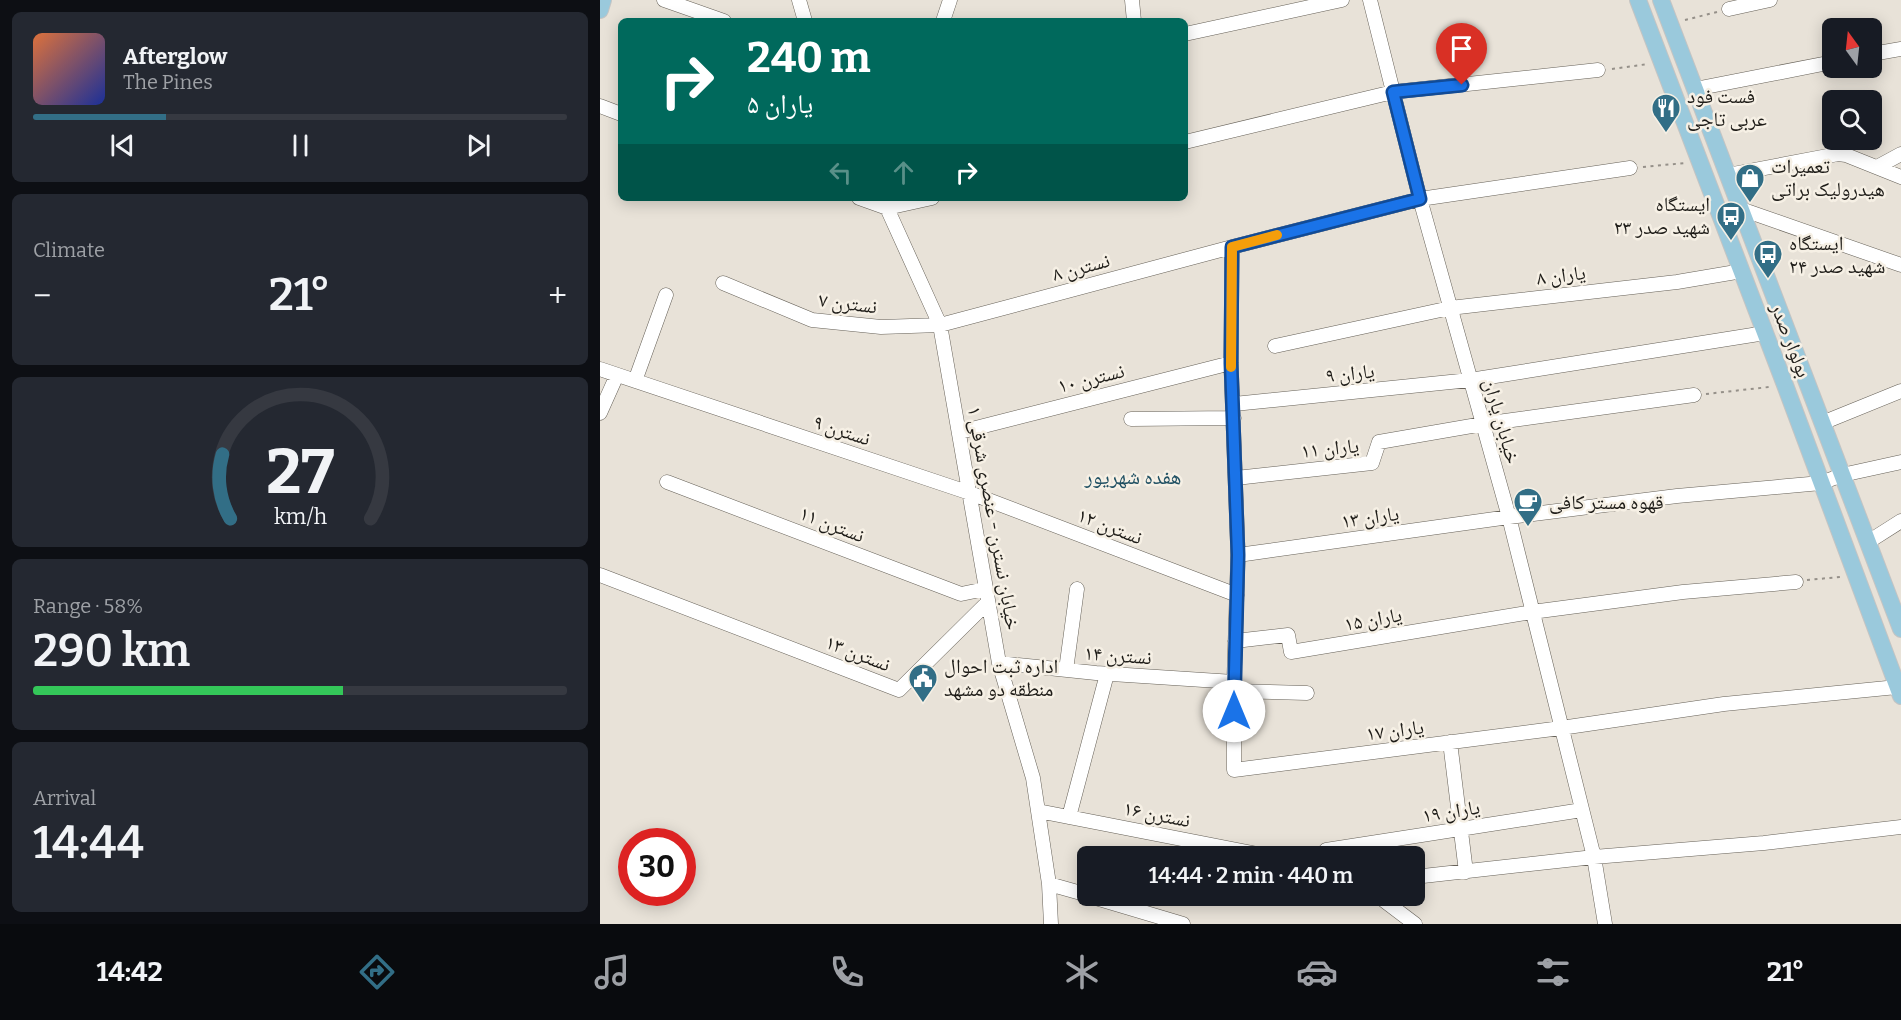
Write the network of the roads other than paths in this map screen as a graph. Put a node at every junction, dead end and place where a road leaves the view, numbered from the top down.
1 (603, 0) edge
2 (664, 0) edge
3 (799, 0) edge
4 (950, 0) edge
5 (1132, 0) edge
6 (1342, 0) edge
7 (1370, 0) edge
8 (1638, 0) edge
9 (1661, 0) edge
10 (1770, 0) edge
11 (1729, 9) road end
12 (600, 10) edge
13 (715, 18) edge
14 (804, 18) edge
15 (944, 18) edge
16 (1134, 18) edge
17 (1188, 33) edge
18 (1901, 49) edge
19 (1882, 52) edge
20 (1822, 64) edge
21 (1598, 70) road end
22 (1695, 89) junction
23 (1393, 92) junction
24 (600, 106) edge
25 (618, 113) edge
26 (1188, 141) edge
27 (1901, 154) edge
28 (1877, 167) junction
29 (1630, 168) road end
30 (1728, 175) junction
31 (1901, 177) edge
32 (1420, 199) junction
33 (885, 201) edge
34 (1741, 209) junction
35 (1232, 247) junction
36 (1901, 265) edge
37 (1742, 271) junction
38 (723, 283) dead end
39 (666, 295) dead end
40 (1450, 308) junction
41 (940, 325) junction
42 (1765, 333) junction
43 (1275, 346) dead end
44 (1231, 363) junction
45 (600, 369) edge
46 (616, 375) junction
47 (1470, 380) junction
48 (635, 381) junction
49 (1901, 391) edge
50 (1694, 395) road end
51 (1234, 411) junction
52 (600, 413) edge
53 (1131, 419) dead end
54 (1822, 423) junction
55 (1483, 424) junction
56 (960, 432) junction
57 (1901, 462) edge
58 (1842, 475) junction
59 (1236, 478) junction
60 (667, 482) dead end
61 (1821, 483) junction
62 (970, 493) junction
63 (1509, 517) junction
64 (1901, 521) edge
65 (1868, 542) junction
66 (1238, 555) junction
67 (600, 575) edge
68 (1796, 582) road end
69 (1077, 589) dead end
70 (1236, 595) junction
71 (986, 596) junction
72 (1532, 612) junction
73 (1901, 629) edge
74 (1235, 641) junction
75 (999, 663) junction
76 (1066, 670) junction
77 (1107, 674) junction
78 (1234, 687) junction
79 (1899, 692) edge
80 (1307, 693) dead end
81 (1561, 728) junction
82 (1450, 742) junction
83 (1582, 810) junction
84 (1038, 811) junction
85 (1069, 817) junction
86 (1901, 826) edge
87 (1461, 829) junction
88 (1218, 846) edge
89 (1352, 846) edge
90 (1594, 857) junction
91 (1466, 872) junction
92 (1425, 876) edge
93 (1049, 884) junction
94 (1077, 892) edge
95 (1124, 906) edge
96 (1391, 906) edge
97 (1051, 924) edge
98 (1183, 924) edge
99 (1415, 924) edge
100 (1605, 924) edge

1 - 12 main road
2 - 13 street
3 - 14 street
4 - 15 street
5 - 16 street
6 - 17 street
7 - 23 street, خیابان یاران
8 - 37 main road, بولوار صدر
9 - 22 main road, بولوار صدر
10 - 11 street
18 - 19 street
20 - 22 street
21 - 23 street
22 - 30 main road, بولوار صدر
23 - 26 street
23 - 32 street, خیابان یاران
24 - 25 street
27 - 28 street
28 - 30 street
28 - 31 street
29 - 32 street, نسترن ۸
30 - 34 main road, بولوار صدر
32 - 35 street, نسترن ۸
32 - 40 street, خیابان یاران
33 - 41 street, خیابان نسترن - عنصری شرقی ۱
34 - 36 street
34 - 54 main road, بولوار صدر
35 - 41 street, نسترن ۸
35 - 44 street
37 - 40 street, یاران ۸
37 - 42 main road, بولوار صدر
38 - 41 street, نسترن ۷
39 - 48 street
40 - 43 street, یاران ۸
40 - 47 street, خیابان یاران
41 - 56 street, خیابان نسترن - عنصری شرقی ۱
42 - 47 street, یاران ۹
42 - 61 main road, بولوار صدر
44 - 51 street
44 - 56 street, نسترن ۱۰
45 - 46 street, نسترن ۹
46 - 48 street, نسترن ۹
46 - 52 street
47 - 51 street, یاران ۹
47 - 55 street, خیابان یاران
48 - 62 street, نسترن ۹
49 - 54 street
50 - 55 street
51 - 53 street, یاران ۹
51 - 59 street
54 - 58 main road, بولوار صدر
55 - 59 street, یاران ۱۱
55 - 63 street, خیابان یاران
56 - 62 street, خیابان نسترن - عنصری شرقی ۱
57 - 58 street, یاران ۱۳
58 - 61 street, یاران ۱۳
58 - 65 main road, بولوار صدر
59 - 66 street
60 - 71 street, نسترن ۱۱
61 - 63 street, یاران ۱۳
61 - 79 main road, بولوار صدر
62 - 70 street, نسترن ۱۲
62 - 71 street, خیابان نسترن - عنصری شرقی ۱
63 - 66 street, یاران ۱۳
63 - 72 street, خیابان یاران
64 - 65 street
65 - 73 main road, بولوار صدر
66 - 70 street
67 - 71 street, نسترن ۱۳
68 - 72 street
69 - 76 street
70 - 74 street
71 - 75 street, خیابان نسترن - عنصری شرقی ۱
72 - 74 street, یاران ۱۵
72 - 81 street, خیابان یاران
74 - 78 street
75 - 76 street, نسترن ۱۴
75 - 84 street, خیابان نسترن - عنصری شرقی ۱
76 - 77 street, نسترن ۱۴
77 - 78 street, نسترن ۱۴
77 - 85 street
78 - 80 street, نسترن ۱۴
78 - 82 street, یاران ۱۷
79 - 81 street, یاران ۱۷
81 - 82 street, یاران ۱۷
81 - 83 street, خیابان یاران
82 - 87 street
83 - 87 street, یاران ۱۹
83 - 90 street, خیابان یاران
84 - 85 street, نسترن ۱۶
84 - 93 street, خیابان نسترن - عنصری شرقی ۱
85 - 88 street, نسترن ۱۶
86 - 90 street
87 - 89 street, یاران ۱۹
87 - 91 street
90 - 91 street
90 - 100 street, خیابان یاران
91 - 92 street
93 - 94 street
93 - 97 street, خیابان نسترن - عنصری شرقی ۱
95 - 98 street
96 - 99 street

